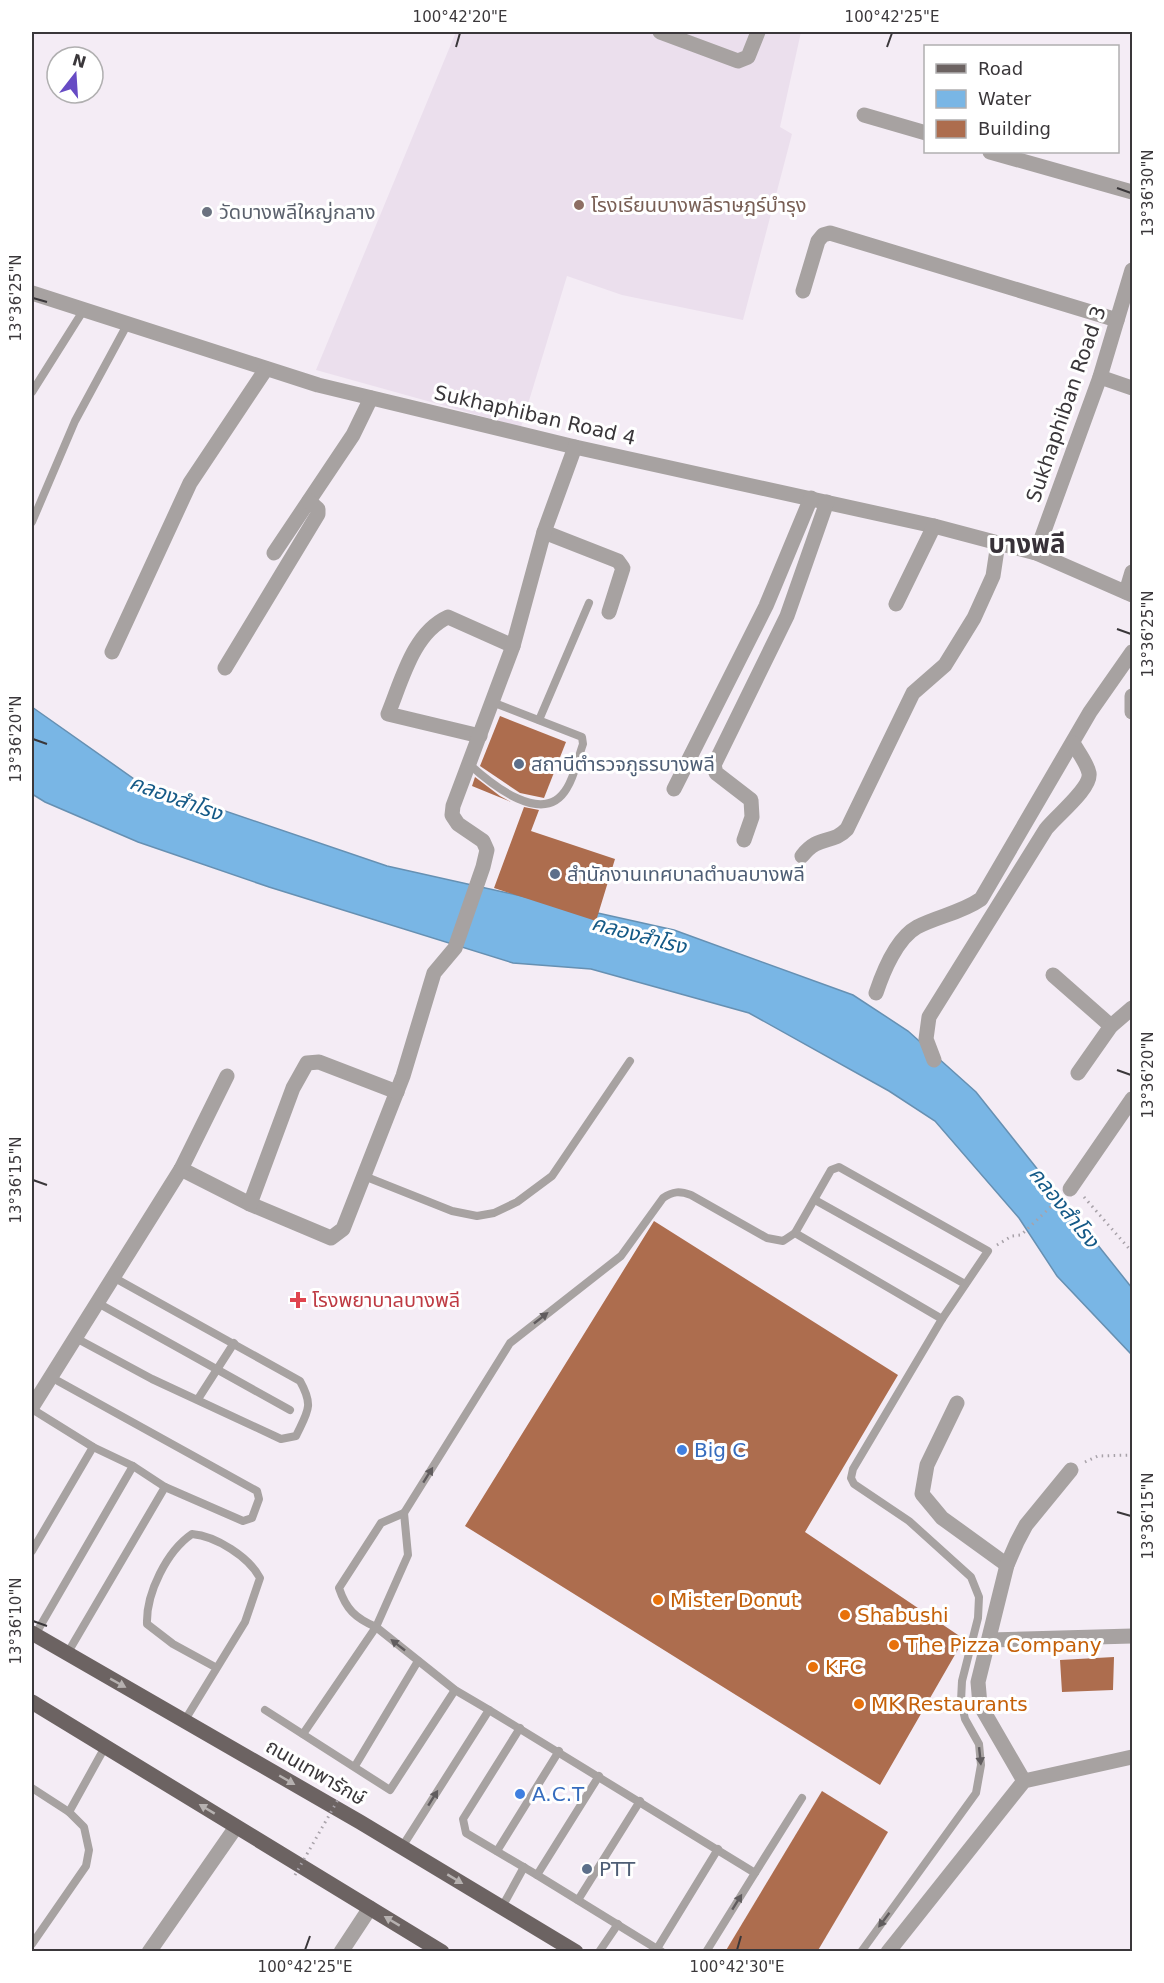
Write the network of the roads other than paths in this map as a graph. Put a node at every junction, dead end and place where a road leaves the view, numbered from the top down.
1 (660, 32) edge
2 (758, 32) edge
3 (864, 116) dead end
4 (924, 132) edge
5 (994, 153) edge
6 (1132, 192) edge
7 (1132, 273) edge
8 (803, 291) dead end
9 (32, 293) edge
10 (83, 311) junction
11 (1117, 320) junction
12 (128, 323) junction
13 (266, 369) junction
14 (1100, 377) junction
15 (1132, 388) edge
16 (32, 392) edge
17 (371, 398) junction
18 (575, 447) junction
19 (811, 498) junction
20 (309, 501) junction
21 (827, 502) junction
22 (32, 522) edge
23 (934, 526) junction
24 (543, 532) junction
25 (998, 543) junction
26 (274, 553) dead end
27 (1036, 553) junction
28 (1132, 572) edge
29 (1129, 593) edge
30 (588, 603) dead end
31 (896, 604) dead end
32 (609, 612) dead end
33 (513, 646) junction
34 (112, 651) dead end
35 (1132, 652) edge
36 (225, 668) dead end
37 (1132, 696) edge
38 (492, 702) junction
39 (1132, 712) edge
40 (539, 720) junction
41 (480, 736) junction
42 (1073, 743) junction
43 (469, 764) junction
44 (674, 789) dead end
45 (744, 840) dead end
46 (802, 856) dead end
47 (1053, 975) dead end
48 (876, 993) dead end
49 (1132, 1008) edge
50 (1111, 1026) junction
51 (934, 1060) dead end
52 (630, 1061) dead end
53 (1078, 1073) dead end
54 (227, 1076) dead end
55 (397, 1092) junction
56 (1132, 1099) edge
57 (181, 1169) junction
58 (364, 1176) junction
59 (1070, 1189) road end
60 (814, 1200) junction
61 (250, 1204) junction
62 (795, 1233) junction
63 (113, 1277) junction
64 (965, 1284) junction
65 (96, 1302) junction
66 (942, 1319) junction
67 (74, 1337) junction
68 (234, 1343) junction
69 (216, 1368) junction
70 (58, 1381) dead end
71 (198, 1399) junction
72 (957, 1403) dead end
73 (32, 1408) edge
74 (290, 1410) dead end
75 (93, 1447) junction
76 (133, 1466) junction
77 (1071, 1470) road end
78 (165, 1487) junction
79 (404, 1513) junction
80 (32, 1551) edge
81 (1007, 1566) junction
82 (376, 1627) junction
83 (33, 1634) edge
84 (1132, 1636) edge
85 (989, 1640) junction
86 (67, 1654) junction
87 (418, 1661) junction
88 (215, 1667) junction
89 (455, 1690) junction
90 (32, 1704) edge
91 (265, 1710) dead end
92 (489, 1710) junction
93 (185, 1720) junction
94 (520, 1728) junction
95 (303, 1734) junction
96 (105, 1747) junction
97 (559, 1751) junction
98 (1132, 1757) edge
99 (355, 1766) junction
100 (599, 1776) junction
101 (1024, 1781) junction
102 (32, 1788) edge
103 (802, 1798) dead end
104 (640, 1801) junction
105 (69, 1812) junction
106 (236, 1827) junction
107 (402, 1847) junction
108 (718, 1849) junction
109 (497, 1851) junction
110 (524, 1868) junction
111 (755, 1873) junction
112 (537, 1875) junction
113 (578, 1900) junction
114 (502, 1907) junction
115 (370, 1908) junction
116 (618, 1924) junction
117 (32, 1944) edge
118 (658, 1951) edge
119 (149, 1952) edge
120 (341, 1952) edge
121 (442, 1952) edge
122 (576, 1952) edge
123 (599, 1952) edge
124 (706, 1952) edge
125 (861, 1952) edge
126 (888, 1952) edge

1 - 2 street
3 - 4 street
5 - 6 street
7 - 11 street, Sukhaphiban Road 3
8 - 11 street
9 - 10 street, Sukhaphiban Road 4
10 - 12 street, Sukhaphiban Road 4
10 - 16 lane
11 - 14 street, Sukhaphiban Road 3
12 - 13 street, Sukhaphiban Road 4
12 - 22 lane
13 - 17 street, Sukhaphiban Road 4
13 - 34 street
14 - 15 street
14 - 27 street, Sukhaphiban Road 3
17 - 18 street, Sukhaphiban Road 4
17 - 20 street
18 - 19 street, Sukhaphiban Road 4
18 - 24 street
19 - 21 street, Sukhaphiban Road 4
19 - 44 street
20 - 26 street
20 - 36 street
21 - 23 street, Sukhaphiban Road 4
21 - 45 street
23 - 25 street, Sukhaphiban Road 4
23 - 31 street
24 - 32 street
24 - 33 street
25 - 27 street, Sukhaphiban Road 4
25 - 46 street
27 - 29 street
28 - 29 street
30 - 40 lane
33 - 38 street
33 - 41 street
35 - 42 street
37 - 39 street
38 - 40 lane
38 - 41 street
40 - 43 lane
41 - 43 street
42 - 48 street
42 - 51 street
43 - 55 street
47 - 50 street
49 - 50 street
50 - 53 street
52 - 58 lane
54 - 57 street
55 - 58 street
55 - 61 street
56 - 59 street
57 - 61 street
57 - 63 street
58 - 61 street
60 - 62 lane
60 - 64 lane
60 - 64 lane
62 - 66 lane
79 -> 62 lane
63 - 65 street
63 - 68 lane
64 - 66 lane
65 - 67 street
65 - 69 lane
66 -> 125 lane
67 - 71 lane
67 - 73 street
68 - 69 lane
68 - 71 lane
69 - 71 lane
69 - 74 lane
70 - 78 lane
72 - 81 street
73 - 75 lane
75 - 76 lane
75 - 80 lane
76 - 78 lane
76 - 83 lane
77 - 81 street
78 - 86 lane
79 - 82 lane
79 - 82 lane
81 - 85 street
87 -> 82 lane
82 - 95 lane
83 - 86 main road, ถนนเทพารักษ์
84 - 85 street
85 - 101 street
86 -> 93 main road, ถนนเทพารักษ์
87 - 89 lane
87 - 99 lane
88 - 88 lane
88 - 93 lane
89 - 92 lane
89 - 99 lane
90 - 96 main road
91 - 95 lane
92 - 94 lane
107 -> 92 lane
93 -> 107 main road, ถนนเทพารักษ์
94 - 97 lane
94 - 109 lane
95 - 99 lane
96 - 105 lane
106 -> 96 main road
97 - 100 lane
97 - 109 lane
98 - 101 street
100 - 104 lane
100 - 112 lane
101 - 126 street
102 - 105 lane
103 - 111 lane
104 - 108 lane
104 - 113 lane
105 - 117 lane
106 - 115 main road
106 - 119 street
107 -> 114 main road, ถนนเทพารักษ์
108 - 111 lane
108 - 118 lane
109 - 110 lane
110 - 112 lane
110 - 114 lane
124 -> 111 lane
112 - 113 lane
113 - 116 lane
114 - 122 main road, ถนนเทพารักษ์
115 - 120 street
121 -> 115 main road
116 - 118 lane
116 - 123 lane

